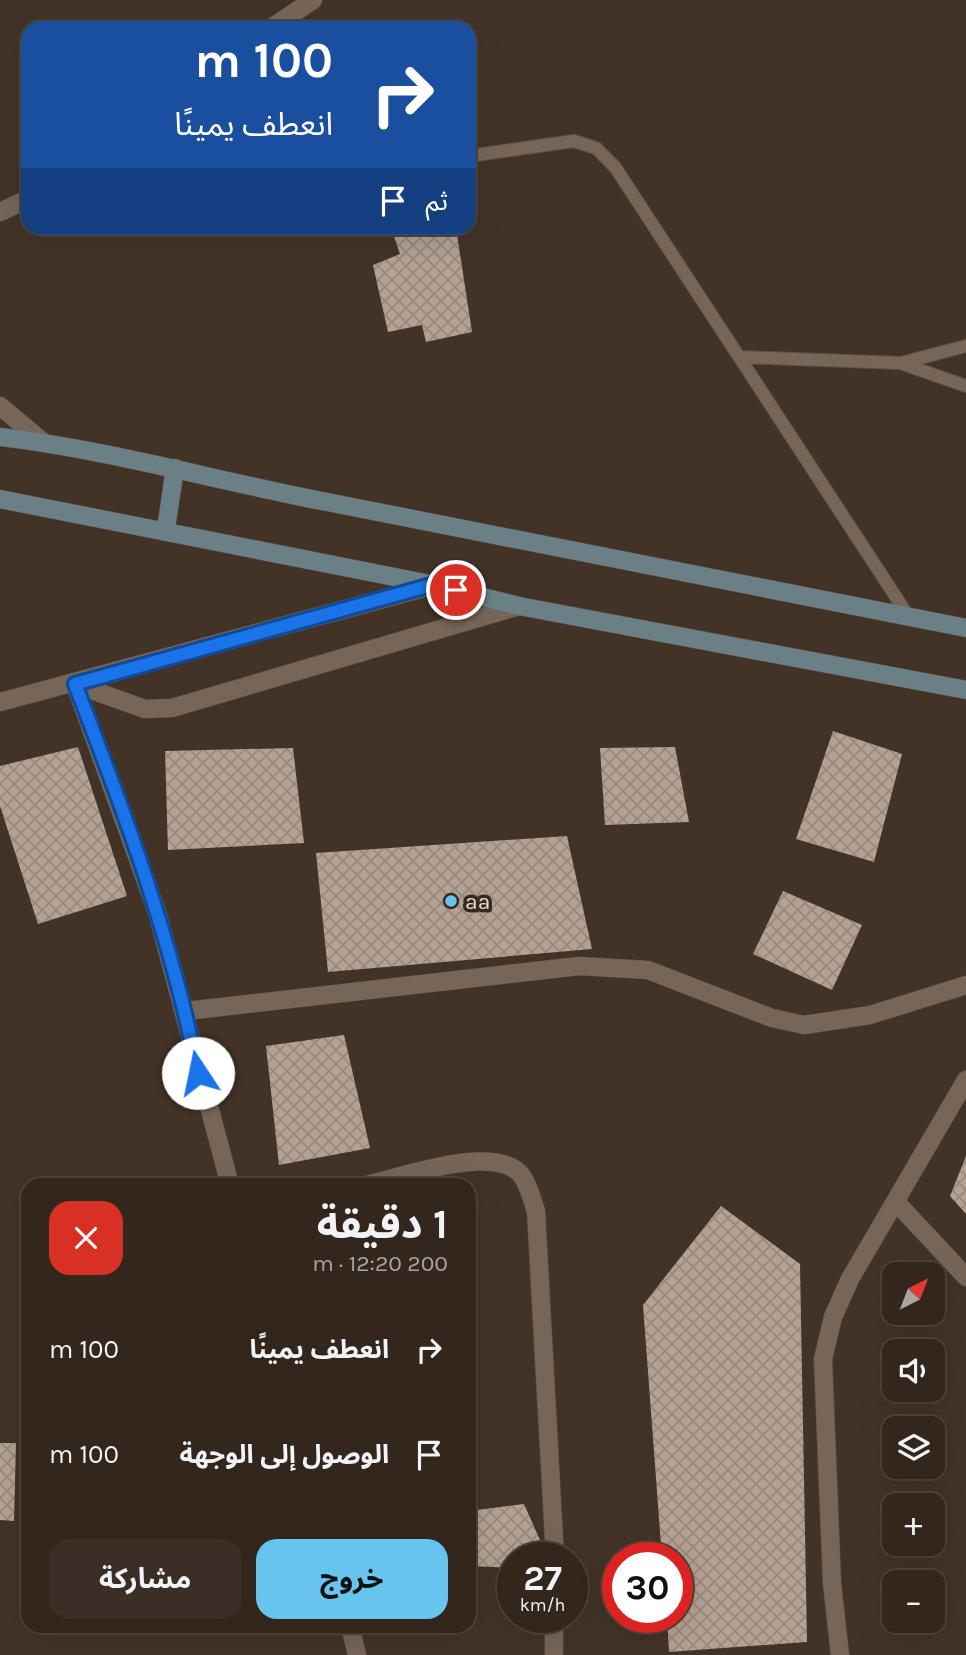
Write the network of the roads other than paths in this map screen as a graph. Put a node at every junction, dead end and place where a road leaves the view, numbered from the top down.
1 (313, 0) edge
2 (282, 21) edge
3 (476, 155) edge
4 (21, 202) edge
5 (0, 212) edge
6 (966, 346) edge
7 (739, 357) junction
8 (900, 363) junction
9 (966, 386) edge
10 (0, 406) edge
11 (0, 437) edge
12 (43, 442) junction
13 (175, 468) junction
14 (0, 499) edge
15 (166, 529) junction
16 (435, 584) junction
17 (519, 606) junction
18 (909, 617) junction
19 (966, 628) edge
20 (75, 684) junction
21 (966, 690) edge
22 (0, 702) edge
23 (966, 985) edge
24 (186, 1011) junction
25 (966, 1080) edge
26 (228, 1178) edge
27 (400, 1178) edge
28 (897, 1202) junction
29 (966, 1277) edge
30 (554, 1542) edge
31 (352, 1633) edge
32 (554, 1633) edge
33 (357, 1655) edge
34 (554, 1655) edge
35 (840, 1655) edge

1 - 2 street
3 - 7 lane
4 - 5 street
6 - 8 lane
7 - 8 lane
7 - 18 lane
8 - 9 lane
10 - 12 street
11 - 12 main road
12 - 13 main road
13 - 15 main road
13 - 18 main road
14 - 15 main road
15 - 16 main road
16 - 17 main road
16 - 20 street
17 - 20 street
17 - 21 main road
18 - 19 main road
20 - 22 street
20 - 24 street
23 - 24 street
24 - 26 street
25 - 28 street
27 - 30 street
28 - 29 street
28 - 35 street
31 - 33 street
32 - 34 street

